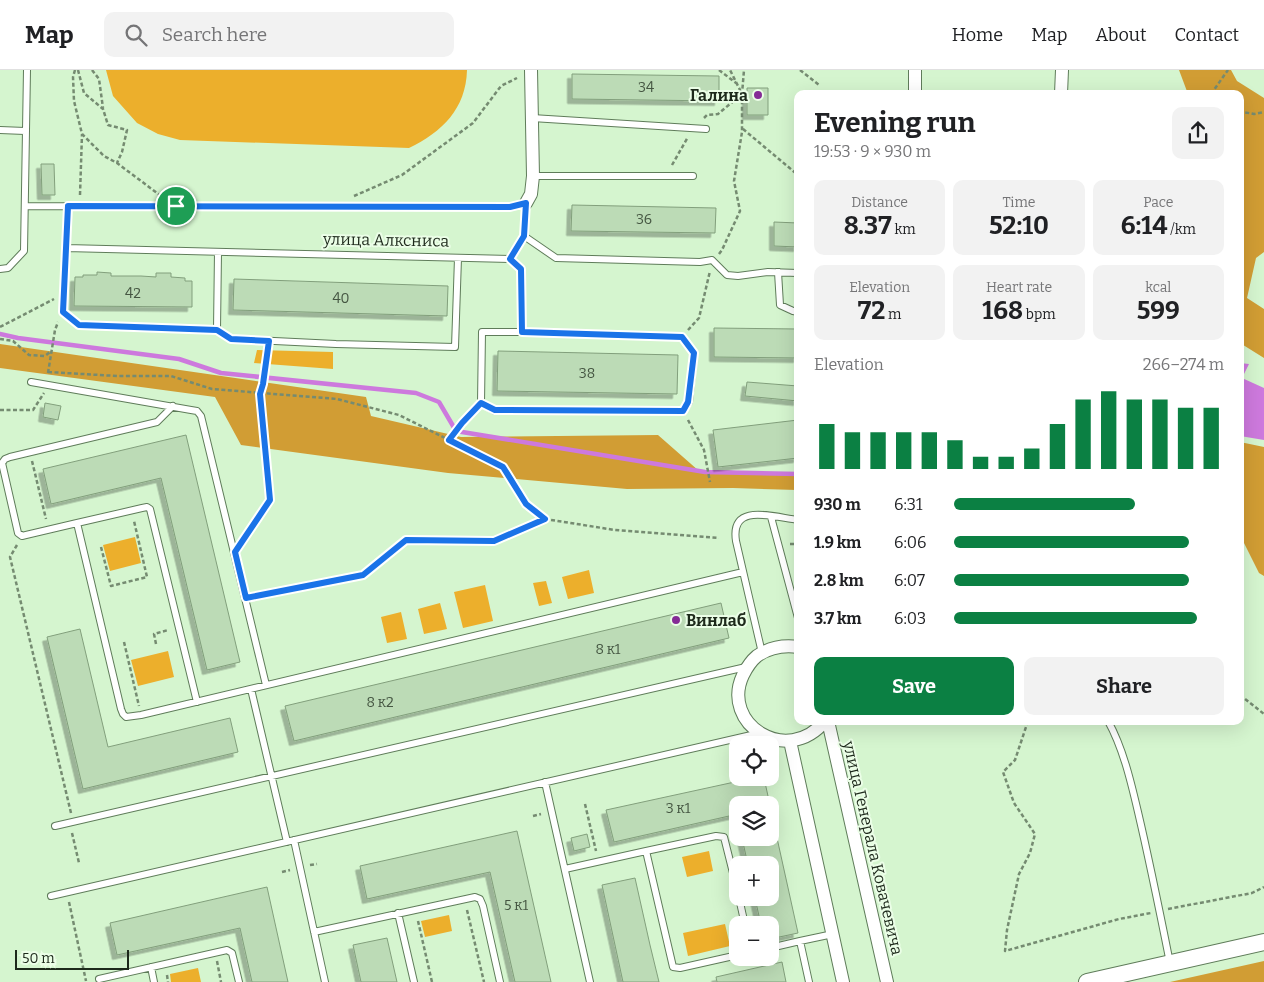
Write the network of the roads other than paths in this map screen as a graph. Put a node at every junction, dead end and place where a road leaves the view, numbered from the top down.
1 (27, 70) edge
2 (915, 70) edge
3 (1062, 70) edge
4 (528, 72) edge
5 (915, 90) edge
6 (1061, 90) edge
7 (532, 118) junction
8 (706, 129) dead end
9 (0, 130) edge
10 (26, 131) junction
11 (533, 176) junction
12 (693, 176) dead end
13 (526, 203) junction
14 (25, 206) junction
15 (68, 206) junction
16 (524, 236) junction
17 (66, 248) junction
18 (218, 252) junction
19 (458, 258) junction
20 (510, 259) junction
21 (0, 269) edge
22 (778, 272) junction
23 (794, 272) edge
24 (794, 311) edge
25 (217, 330) junction
26 (522, 332) junction
27 (30, 382) dead end
28 (173, 406) junction
29 (771, 517) junction
30 (794, 520) edge
31 (77, 523) junction
32 (743, 572) junction
33 (794, 603) edge
34 (794, 647) edge
35 (762, 653) junction
36 (748, 666) junction
37 (266, 685) junction
38 (251, 689) junction
39 (197, 702) junction
40 (823, 725) edge
41 (828, 725) edge
42 (1110, 725) edge
43 (760, 733) junction
44 (790, 741) junction
45 (272, 776) junction
46 (545, 782) junction
47 (55, 826) dead end
48 (290, 841) junction
49 (646, 851) junction
50 (729, 857) edge
51 (565, 869) junction
52 (51, 896) dead end
53 (398, 913) junction
54 (314, 932) junction
55 (833, 934) junction
56 (800, 941) junction
57 (1264, 942) edge
58 (779, 946) edge
59 (729, 958) edge
60 (1170, 964) junction
61 (151, 967) junction
62 (99, 979) dead end
63 (154, 982) edge
64 (239, 982) edge
65 (326, 982) edge
66 (414, 982) edge
67 (500, 982) edge
68 (590, 982) edge
69 (809, 982) edge
70 (843, 982) edge
71 (887, 982) edge
72 (1087, 982) edge

1 - 10 lane
2 - 5 street
3 - 6 street
4 - 7 street
7 - 8 lane
7 - 11 street
9 - 10 lane
10 - 14 lane
11 - 12 lane
11 - 13 street
13 - 15 lane
13 - 16 lane
14 - 15 lane
14 - 21 lane
15 - 17 lane
16 - 20 lane
16 - 22 lane
17 - 18 lane, улица Алксниса
17 - 25 lane
18 - 19 lane, улица Алксниса
18 - 25 lane
19 - 20 lane, улица Алксниса
19 - 25 lane
20 - 26 lane
22 - 23 lane
22 - 24 lane
26 - 26 lane
27 - 28 lane
28 - 31 lane
28 - 37 lane
29 - 30 lane
29 - 32 lane
29 - 33 lane
31 - 39 lane
31 - 39 lane
32 - 35 lane
32 - 37 lane
34 - 35 street
35 - 36 street
36 - 43 street
36 - 45 lane
37 - 38 lane
38 - 39 lane
38 - 45 lane
40 - 44 street, улица Генерала Ковачевича
41 - 71 street, улица Генерала Ковачевича
42 - 60 lane
43 - 44 street
43 - 46 lane
44 - 55 street
45 - 47 lane
45 - 48 lane
46 - 48 lane
46 - 51 lane
48 - 52 lane
48 - 54 lane
49 - 50 lane
49 - 51 lane
49 - 59 lane
51 - 68 lane
53 - 54 lane
53 - 66 lane
53 - 67 lane
54 - 65 lane
55 - 56 lane
55 - 70 street
56 - 58 lane
56 - 69 lane
57 - 60 main road
60 - 72 main road
61 - 62 lane
61 - 63 lane
61 - 64 lane

